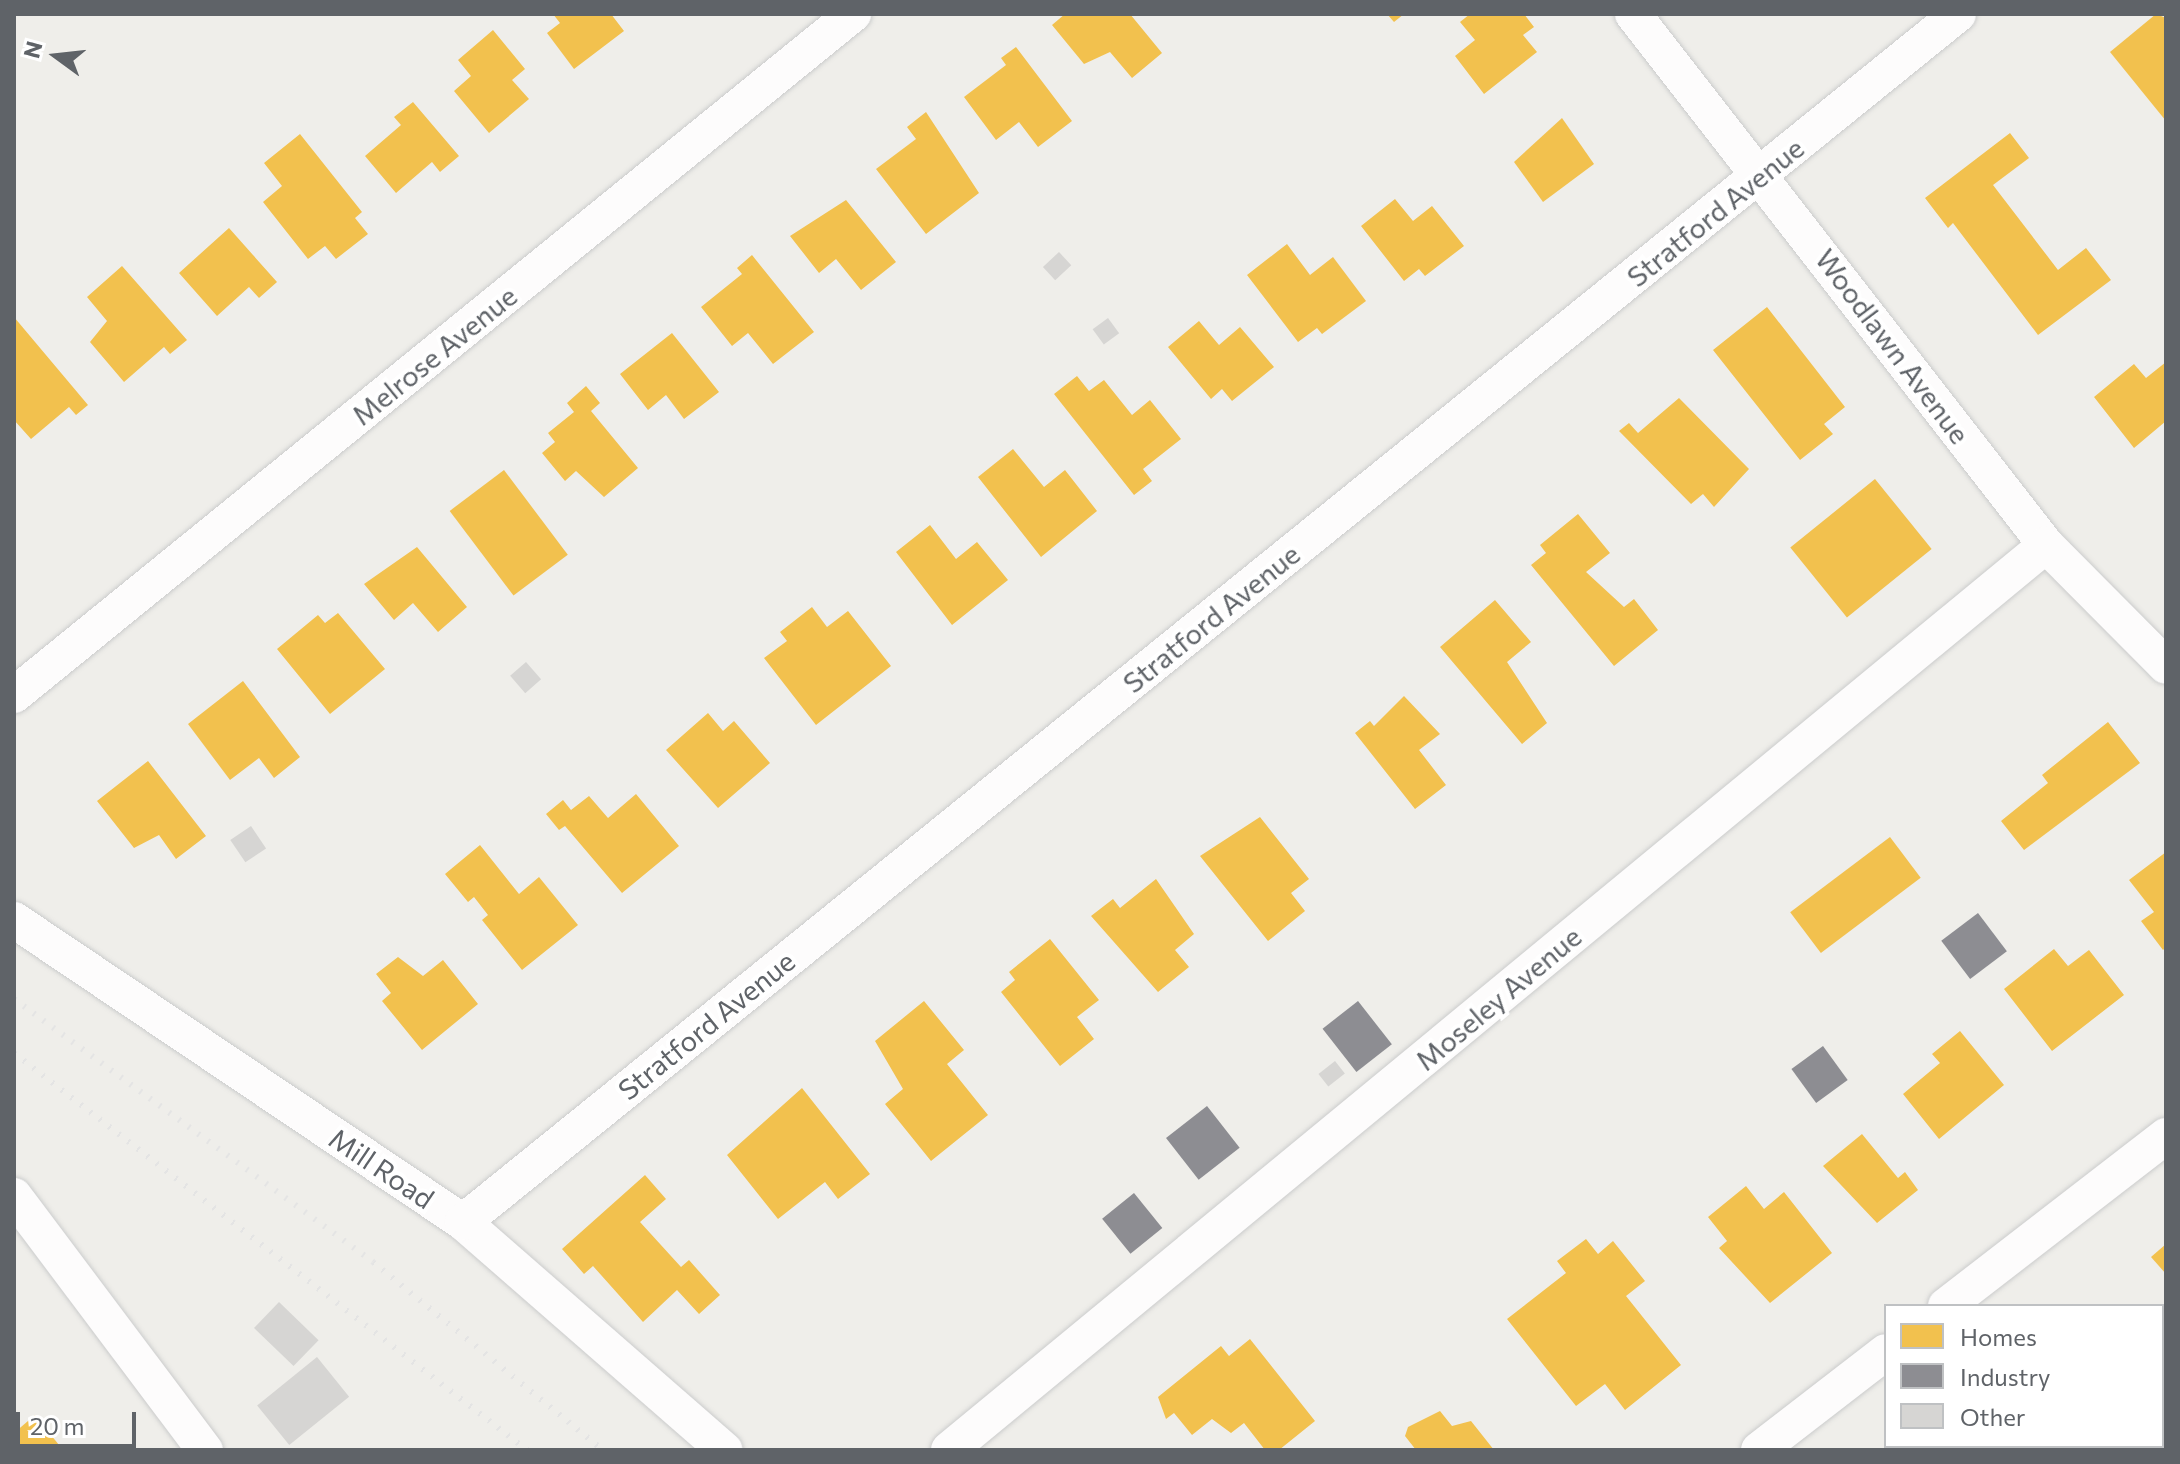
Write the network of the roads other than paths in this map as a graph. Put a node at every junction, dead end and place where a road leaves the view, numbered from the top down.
1 (853, 14) edge
2 (1633, 14) edge
3 (1958, 14) edge
4 (1762, 175) junction
5 (2046, 545) junction
6 (2166, 666) edge
7 (14, 695) edge
8 (14, 920) edge
9 (2166, 1136) edge
10 (14, 1196) edge
11 (463, 1222) junction
12 (1949, 1304) edge
13 (1884, 1354) edge
14 (205, 1450) edge
15 (724, 1450) edge
16 (949, 1450) edge
17 (1759, 1450) edge

1 - 7 street, Melrose Avenue
2 - 4 street, Woodlawn Avenue
3 - 4 street, Stratford Avenue
4 - 5 street, Woodlawn Avenue
4 - 11 street, Stratford Avenue
5 - 6 street, Woodlawn Avenue
5 - 16 street, Moseley Avenue
8 - 11 street, Mill Road
9 - 12 street
10 - 14 street
11 - 15 street, Mill Road
13 - 17 street

